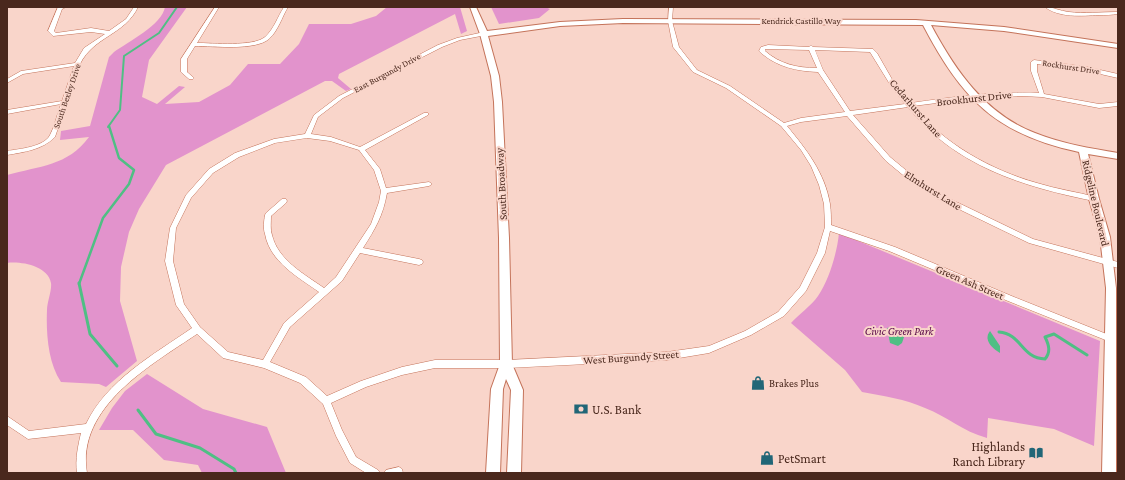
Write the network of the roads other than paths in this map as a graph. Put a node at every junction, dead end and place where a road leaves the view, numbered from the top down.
1 (64, 7) edge
2 (136, 7) edge
3 (217, 7) edge
4 (286, 7) edge
5 (473, 7) edge
6 (671, 7) edge
7 (1047, 7) edge
8 (1111, 7) edge
9 (1117, 13) edge
10 (670, 21) junction
11 (926, 23) junction
12 (110, 33) junction
13 (484, 34) junction
14 (194, 44) junction
15 (1118, 46) edge
16 (811, 48) junction
17 (77, 64) junction
18 (820, 70) junction
19 (1118, 76) edge
20 (191, 78) dead end
21 (7, 81) edge
22 (1042, 95) junction
23 (976, 97) junction
24 (64, 102) junction
25 (1118, 104) edge
26 (910, 105) junction
27 (7, 112) edge
28 (426, 114) dead end
29 (849, 114) junction
30 (783, 125) junction
31 (307, 136) junction
32 (361, 148) junction
33 (1083, 149) junction
34 (7, 153) edge
35 (1118, 156) edge
36 (429, 184) dead end
37 (384, 191) junction
38 (1094, 199) junction
39 (284, 201) dead end
40 (828, 227) junction
41 (358, 250) junction
42 (419, 262) dead end
43 (1113, 264) edge
44 (325, 292) junction
45 (197, 329) junction
46 (1111, 339) junction
47 (266, 364) junction
48 (506, 364) junction
49 (326, 401) junction
50 (7, 420) edge
51 (87, 428) junction
52 (1114, 439) edge
53 (82, 473) edge
54 (375, 473) edge
55 (493, 473) edge
56 (514, 473) edge
57 (1109, 473) edge

1 - 12 street
2 - 12 street, South Bexley Drive
3 - 14 street
4 - 14 street
5 - 13 main road, South Broadway
6 - 10 street, West Burgundy Street
7 - 9 street
8 - 9 street
10 - 11 main road, Kendrick Castillo Way
10 - 13 main road, Kendrick Castillo Way
10 - 30 street, West Burgundy Street
11 - 15 main road, Kendrick Castillo Way
11 - 23 main road
12 - 17 street, South Bexley Drive
13 - 31 street, East Burgundy Drive
13 - 48 main road, South Broadway
14 - 20 street
16 - 18 street, Elmhurst Lane
16 - 18 street, Cedarhurst Lane
16 - 26 street, Cedarhurst Lane
17 - 21 street
17 - 24 street, South Bexley Drive
18 - 29 street, Elmhurst Lane
19 - 22 street, Rockhurst Drive
22 - 23 street, Brookhurst Drive
22 - 25 street, Brookhurst Drive
23 - 26 street, Brookhurst Drive
23 - 33 main road
24 - 27 street
24 - 34 street, South Bexley Drive
26 - 29 street, Brookhurst Drive
26 - 38 street, Cedarhurst Lane
28 - 32 street
29 - 30 street, Brookhurst Drive
29 - 43 street, Elmhurst Lane
30 - 40 street, West Burgundy Street
31 - 32 street
31 - 45 street
32 - 37 street
33 - 35 main road
33 - 38 main road, Ridgeline Boulevard
36 - 37 street
37 - 41 street
38 - 43 main road, Ridgeline Boulevard
39 - 44 street
40 - 46 street, Green Ash Street
40 - 48 street, West Burgundy Street
41 - 42 street
41 - 44 street
43 - 46 main road, Ridgeline Boulevard
44 - 47 street
45 - 47 street
45 - 51 street
46 - 52 main road, Ridgeline Boulevard
47 - 49 street
48 - 49 street, West Burgundy Street
48 - 55 main road, South Broadway
48 - 56 main road, South Broadway
49 - 54 street
50 - 51 street
51 - 53 street
52 - 57 main road, Ridgeline Boulevard

